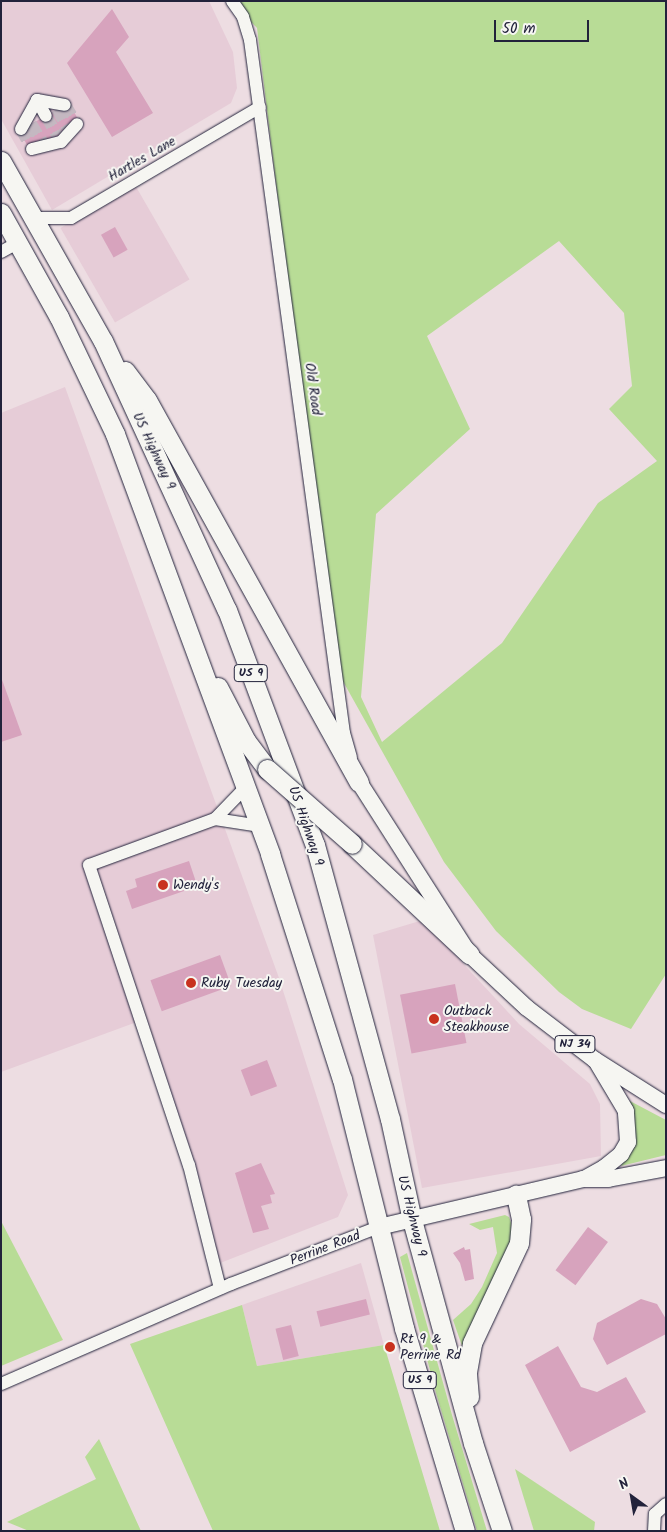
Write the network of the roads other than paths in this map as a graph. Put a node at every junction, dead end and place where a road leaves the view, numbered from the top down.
1 (232, 1) edge
2 (37, 100) junction
3 (260, 107) junction
4 (26, 126) dead end
5 (66, 133) dead end
6 (37, 146) dead end
7 (1, 161) edge
8 (1, 213) edge
9 (33, 218) junction
10 (9, 247) edge
11 (103, 341) junction
12 (180, 616) junction
13 (359, 782) junction
14 (245, 788) junction
15 (215, 819) junction
16 (260, 826) junction
17 (469, 954) junction
18 (595, 1060) junction
19 (666, 1105) edge
20 (666, 1168) edge
21 (583, 1179) junction
22 (516, 1195) junction
23 (412, 1220) junction
24 (379, 1227) junction
25 (220, 1288) junction
26 (1, 1384) edge
27 (474, 1444) junction
28 (666, 1504) edge
29 (466, 1531) edge
30 (502, 1531) edge
31 (654, 1531) edge

1 - 3 street, Old Road
2 - 2 street
2 - 4 street
3 - 9 street, Hartles Lane
3 - 13 street, Old Road
5 - 6 street
7 - 9 highway, US Highway 9 / US 9
8 - 10 highway, US Highway 9 / US 9
9 - 11 highway, US Highway 9 / US 9
10 - 12 highway, US Highway 9 / US 9
11 - 13 highway
11 - 23 highway, US Highway 9 / US 9
12 - 14 highway, US Highway 9 / US 9
12 - 17 highway, bridge
13 - 17 main road
14 - 15 street
14 - 16 highway, US Highway 9 / US 9
15 - 16 street
15 - 25 street
16 - 24 highway, US Highway 9 / US 9
17 - 18 main road, NJ 34
18 - 19 main road, NJ 34
18 - 21 main road
20 - 21 main road, Perrine Road
21 - 22 main road, Perrine Road
22 - 23 main road, Perrine Road
22 - 27 highway
23 - 24 main road, Perrine Road
23 - 27 highway, US Highway 9 / US 9
24 - 25 street, Perrine Road
24 - 29 highway, US Highway 9 / US 9
25 - 26 street, Perrine Road
27 - 30 highway, US Highway 9 / US 9
28 - 31 street

